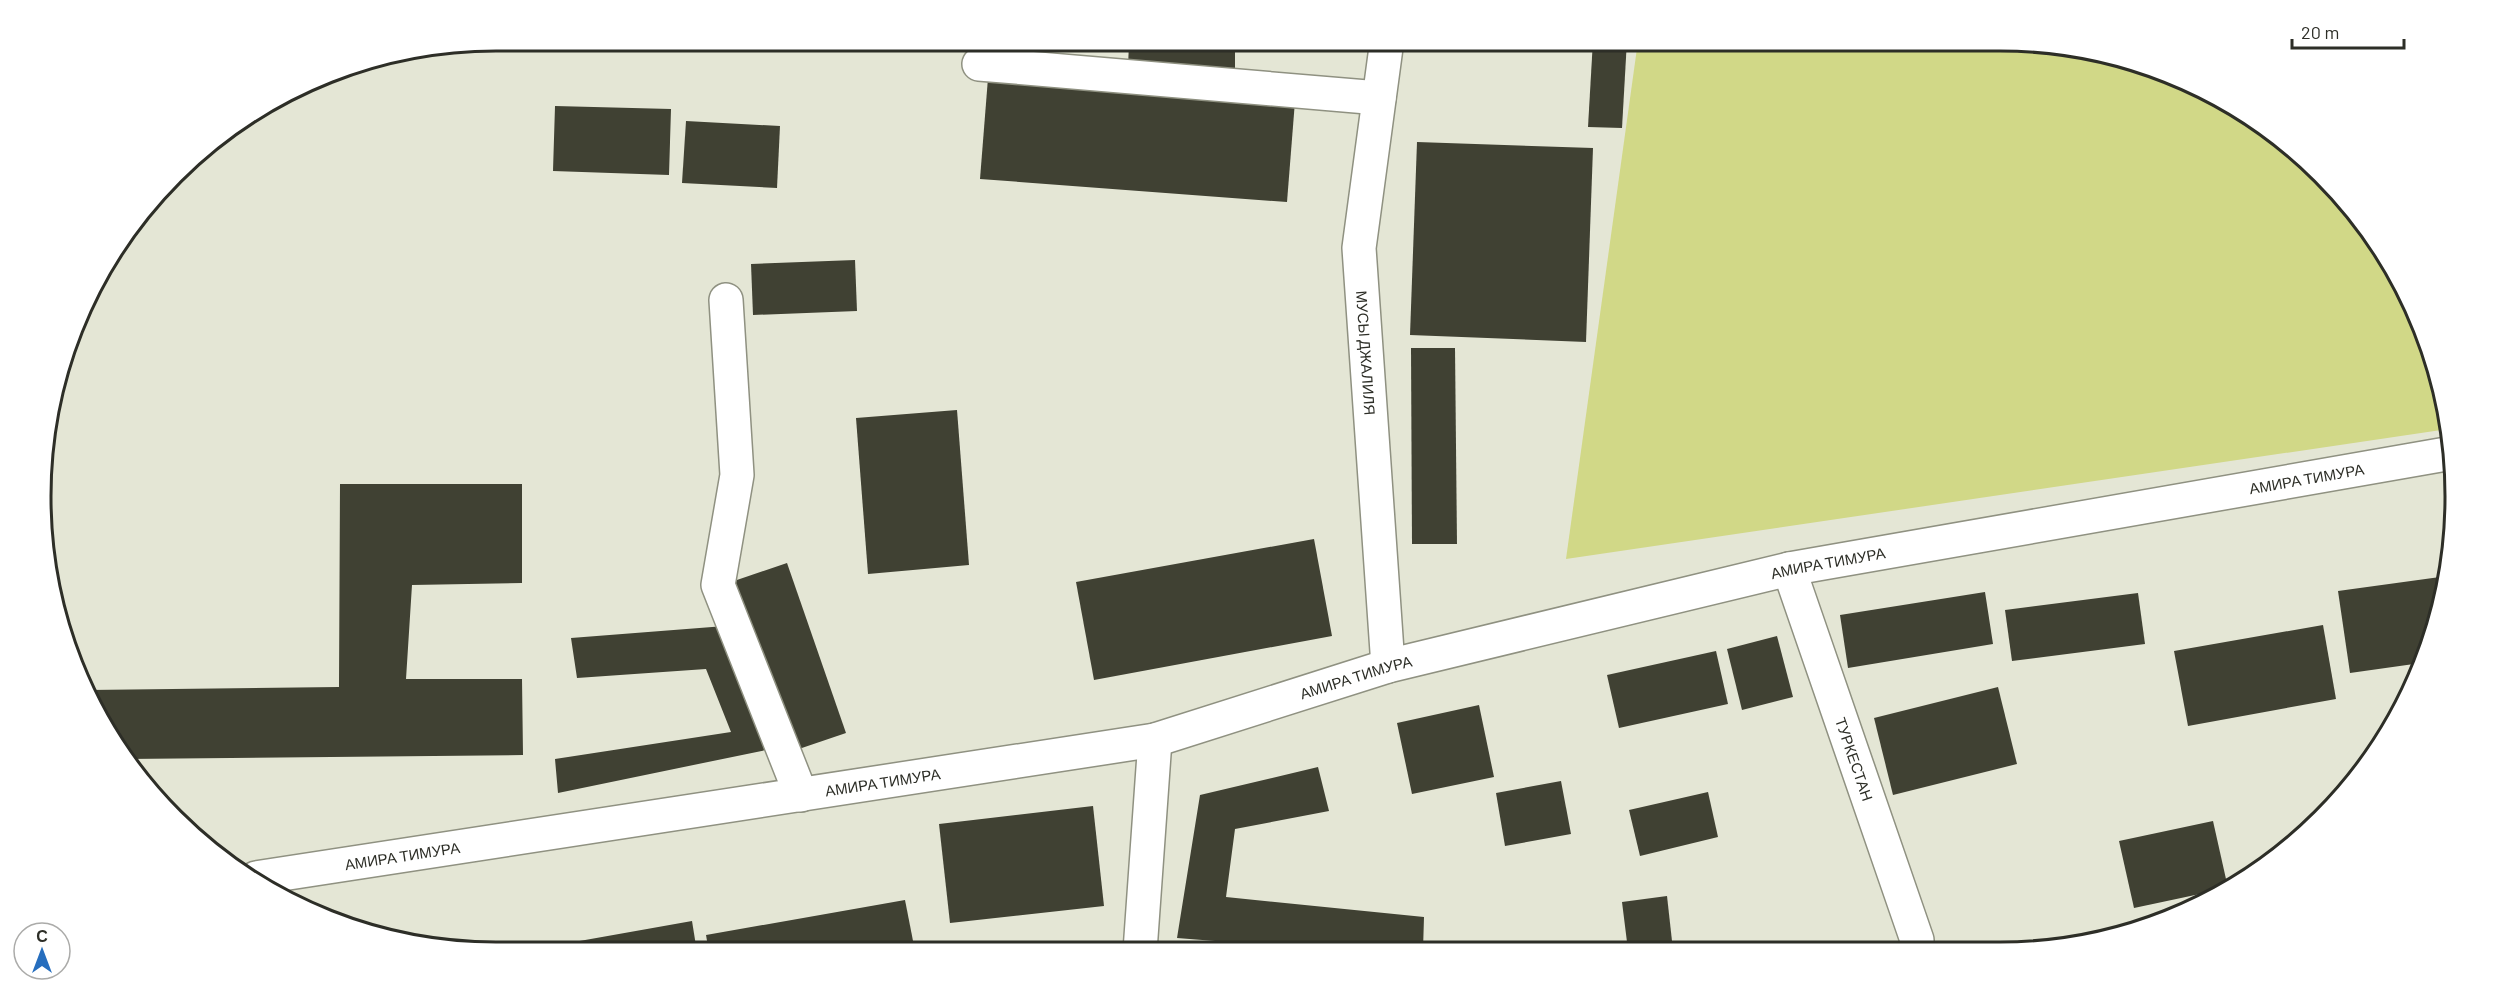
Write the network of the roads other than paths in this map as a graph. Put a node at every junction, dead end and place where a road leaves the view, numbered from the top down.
1 (1385, 51) edge
2 (979, 64) dead end
3 (1379, 98) junction
4 (726, 300) dead end
5 (2443, 455) edge
6 (1789, 569) junction
7 (1388, 666) junction
8 (1155, 740) junction
9 (801, 795) junction
10 (265, 877) edge
11 (1141, 942) edge
12 (1917, 942) edge

1 - 3 street, МУСЫ ДЖАЛИЛЯ
2 - 3 street
3 - 7 street, МУСЫ ДЖАЛИЛЯ
4 - 9 street
5 - 6 street, АМИРА ТИМУРА
6 - 7 street, АМИРА ТИМУРА
6 - 12 street, ТУРКЕСТАН
7 - 8 street, АМИРА ТИМУРА
8 - 9 street, АМИРА ТИМУРА
8 - 11 street
9 - 10 street, АМИРА ТИМУРА

